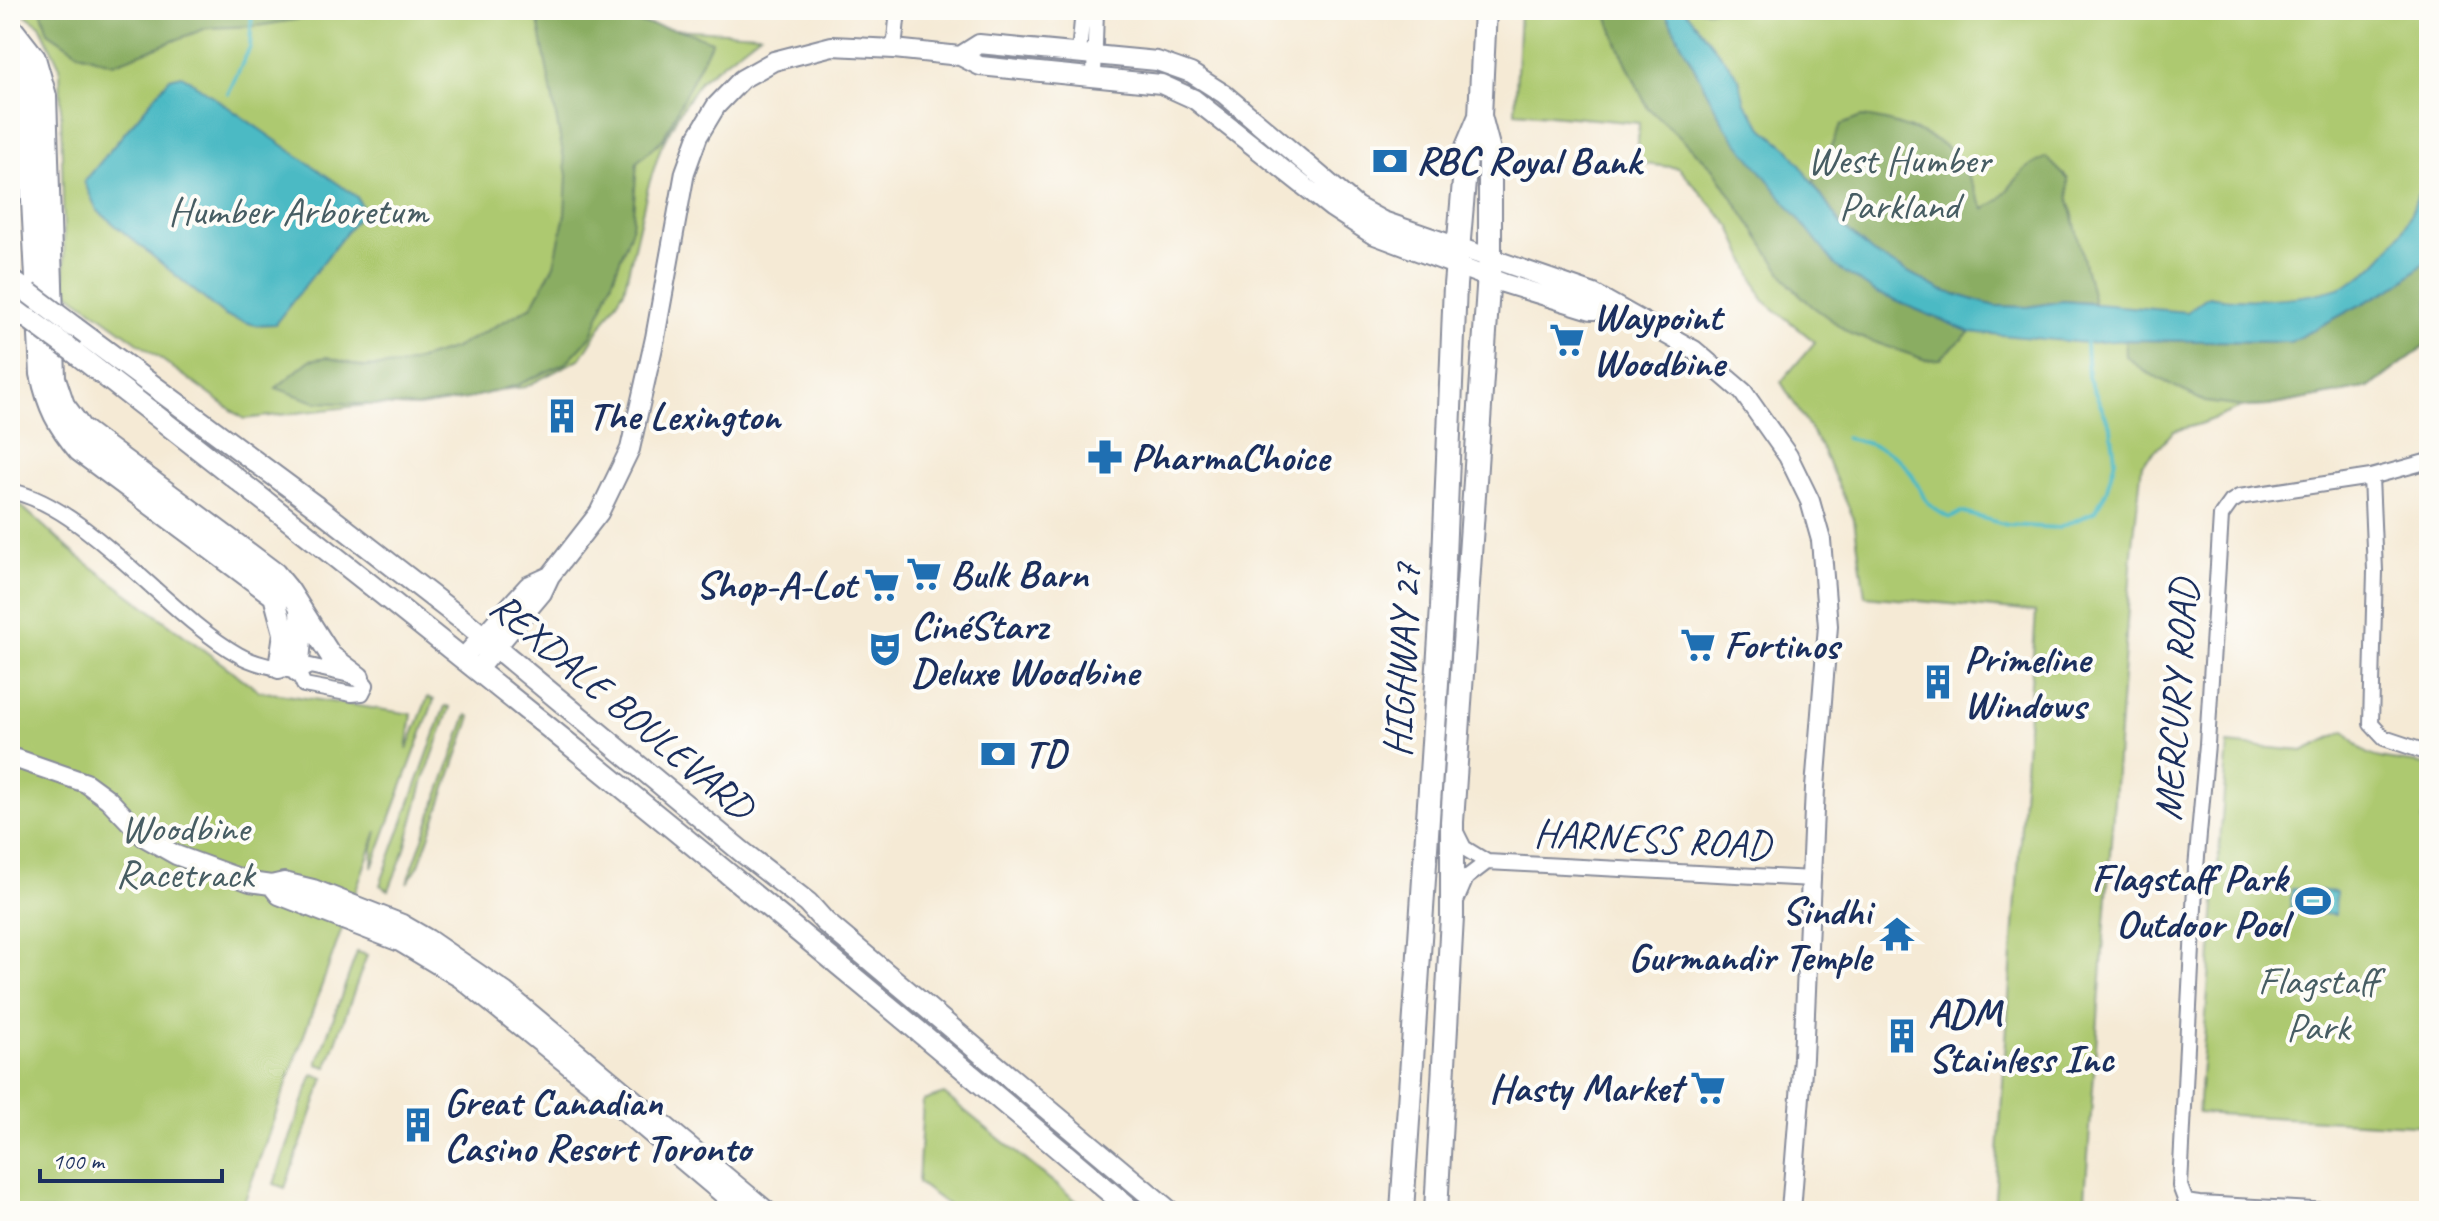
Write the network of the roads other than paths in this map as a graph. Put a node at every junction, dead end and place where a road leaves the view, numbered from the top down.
1 (898, 10) edge
2 (1083, 10) edge
3 (1096, 10) edge
4 (1485, 10) edge
5 (10, 26) edge
6 (10, 47) edge
7 (894, 49) junction
8 (1087, 54) junction
9 (960, 56) junction
10 (1094, 76) junction
11 (1480, 116) junction
12 (1279, 142) junction
13 (1267, 157) junction
14 (1458, 256) junction
15 (1489, 267) junction
16 (10, 279) edge
17 (10, 305) edge
18 (2429, 461) edge
19 (2371, 477) junction
20 (10, 491) edge
21 (318, 508) junction
22 (301, 527) junction
23 (300, 609) junction
24 (489, 642) junction
25 (470, 664) junction
26 (288, 670) junction
27 (359, 677) joint
28 (2429, 753) edge
29 (17, 759) dead end
30 (1452, 822) junction
31 (1487, 862) junction
32 (1813, 879) junction
33 (271, 885) junction
34 (1452, 917) junction
35 (1403, 1168) junction
36 (743, 1211) edge
37 (767, 1211) edge
38 (1132, 1211) edge
39 (1169, 1211) edge
40 (1387, 1211) edge
41 (1402, 1211) edge
42 (1436, 1211) edge
43 (1791, 1211) edge
44 (2332, 1211) edge

1 - 7 street
2 - 8 street
3 - 8 street
4 - 11 main road, HIGHWAY 27
5 - 23 main road
6 - 26 main road
7 - 9 street
7 - 24 street
8 - 9 street
8 - 10 street
8 - 12 street
9 - 10 street
10 - 13 street
11 - 14 main road, HIGHWAY 27
11 - 15 main road, HIGHWAY 27
12 - 13 street
12 - 14 street
13 - 14 street
14 - 15 street
14 - 35 main road, HIGHWAY 27
15 - 30 main road, HIGHWAY 27
15 - 32 street
16 - 21 main road, REXDALE BOULEVARD, bridge
17 - 22 main road, REXDALE BOULEVARD, bridge
18 - 19 street, MERCURY ROAD
19 - 28 street
19 - 44 street, MERCURY ROAD
20 - 26 street
21 - 22 main road
21 - 24 main road, REXDALE BOULEVARD
22 - 25 main road, REXDALE BOULEVARD
23 - 26 main road
23 - 27 main road
24 - 25 street
24 - 39 main road, REXDALE BOULEVARD
25 - 38 main road, REXDALE BOULEVARD
26 - 27 street
29 - 33 street
30 - 31 street, HARNESS ROAD
30 - 34 main road, HIGHWAY 27
31 - 32 street, HARNESS ROAD
31 - 34 street, HARNESS ROAD
32 - 43 street
33 - 36 street
33 - 37 street
34 - 42 main road, HIGHWAY 27
35 - 40 main road
35 - 41 main road, HIGHWAY 27

